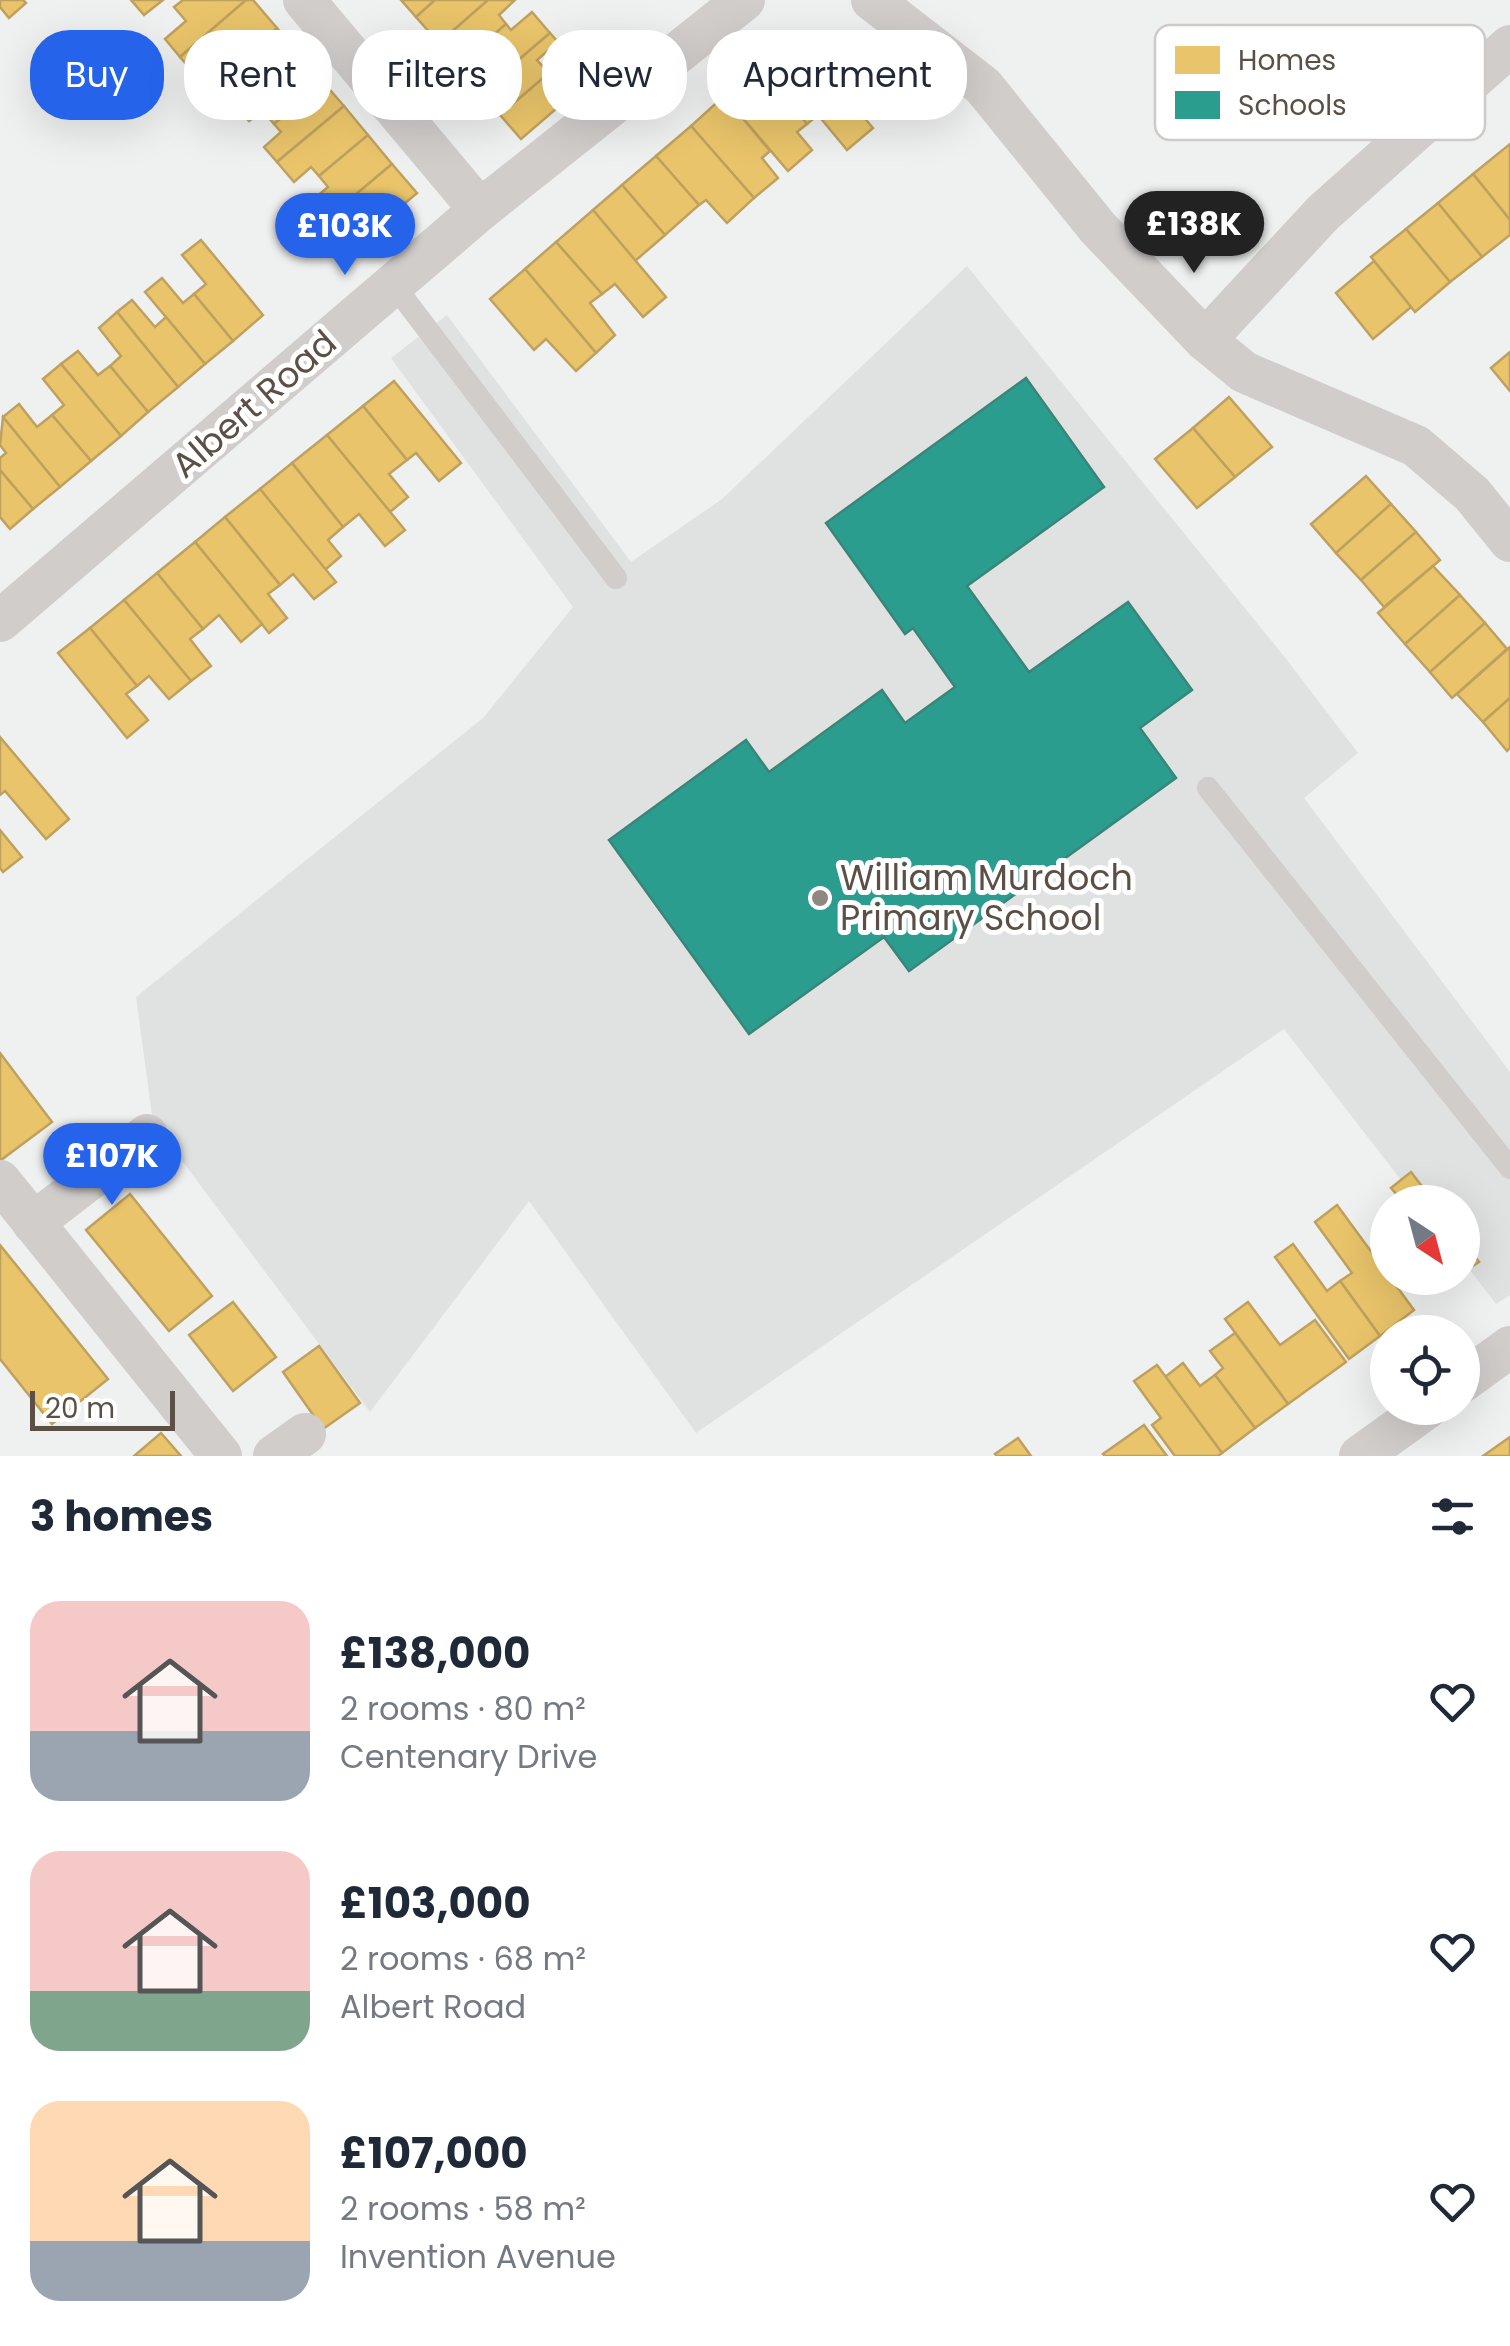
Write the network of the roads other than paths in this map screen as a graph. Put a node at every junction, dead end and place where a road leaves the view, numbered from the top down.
1 (304, 0) edge
2 (744, 0) edge
3 (872, 0) edge
4 (1510, 46) edge
5 (1485, 68) edge
6 (1405, 140) edge
7 (480, 210) junction
8 (394, 284) junction
9 (1205, 340) junction
10 (1510, 541) edge
11 (616, 578) dead end
12 (0, 621) edge
13 (1208, 788) dead end
14 (147, 1136) dead end
15 (1510, 1168) edge
16 (0, 1182) edge
17 (34, 1223) junction
18 (1510, 1347) edge
19 (1480, 1369) edge
20 (1403, 1425) edge
21 (221, 1456) edge
22 (1360, 1456) edge

1 - 7 street
2 - 7 street, Albert Road
3 - 9 street
4 - 5 street
6 - 9 street
7 - 8 street, Albert Road
8 - 11 lane
8 - 12 street, Albert Road
9 - 10 street
13 - 15 lane
14 - 17 street
16 - 17 street
17 - 21 street
18 - 19 street
20 - 22 street

